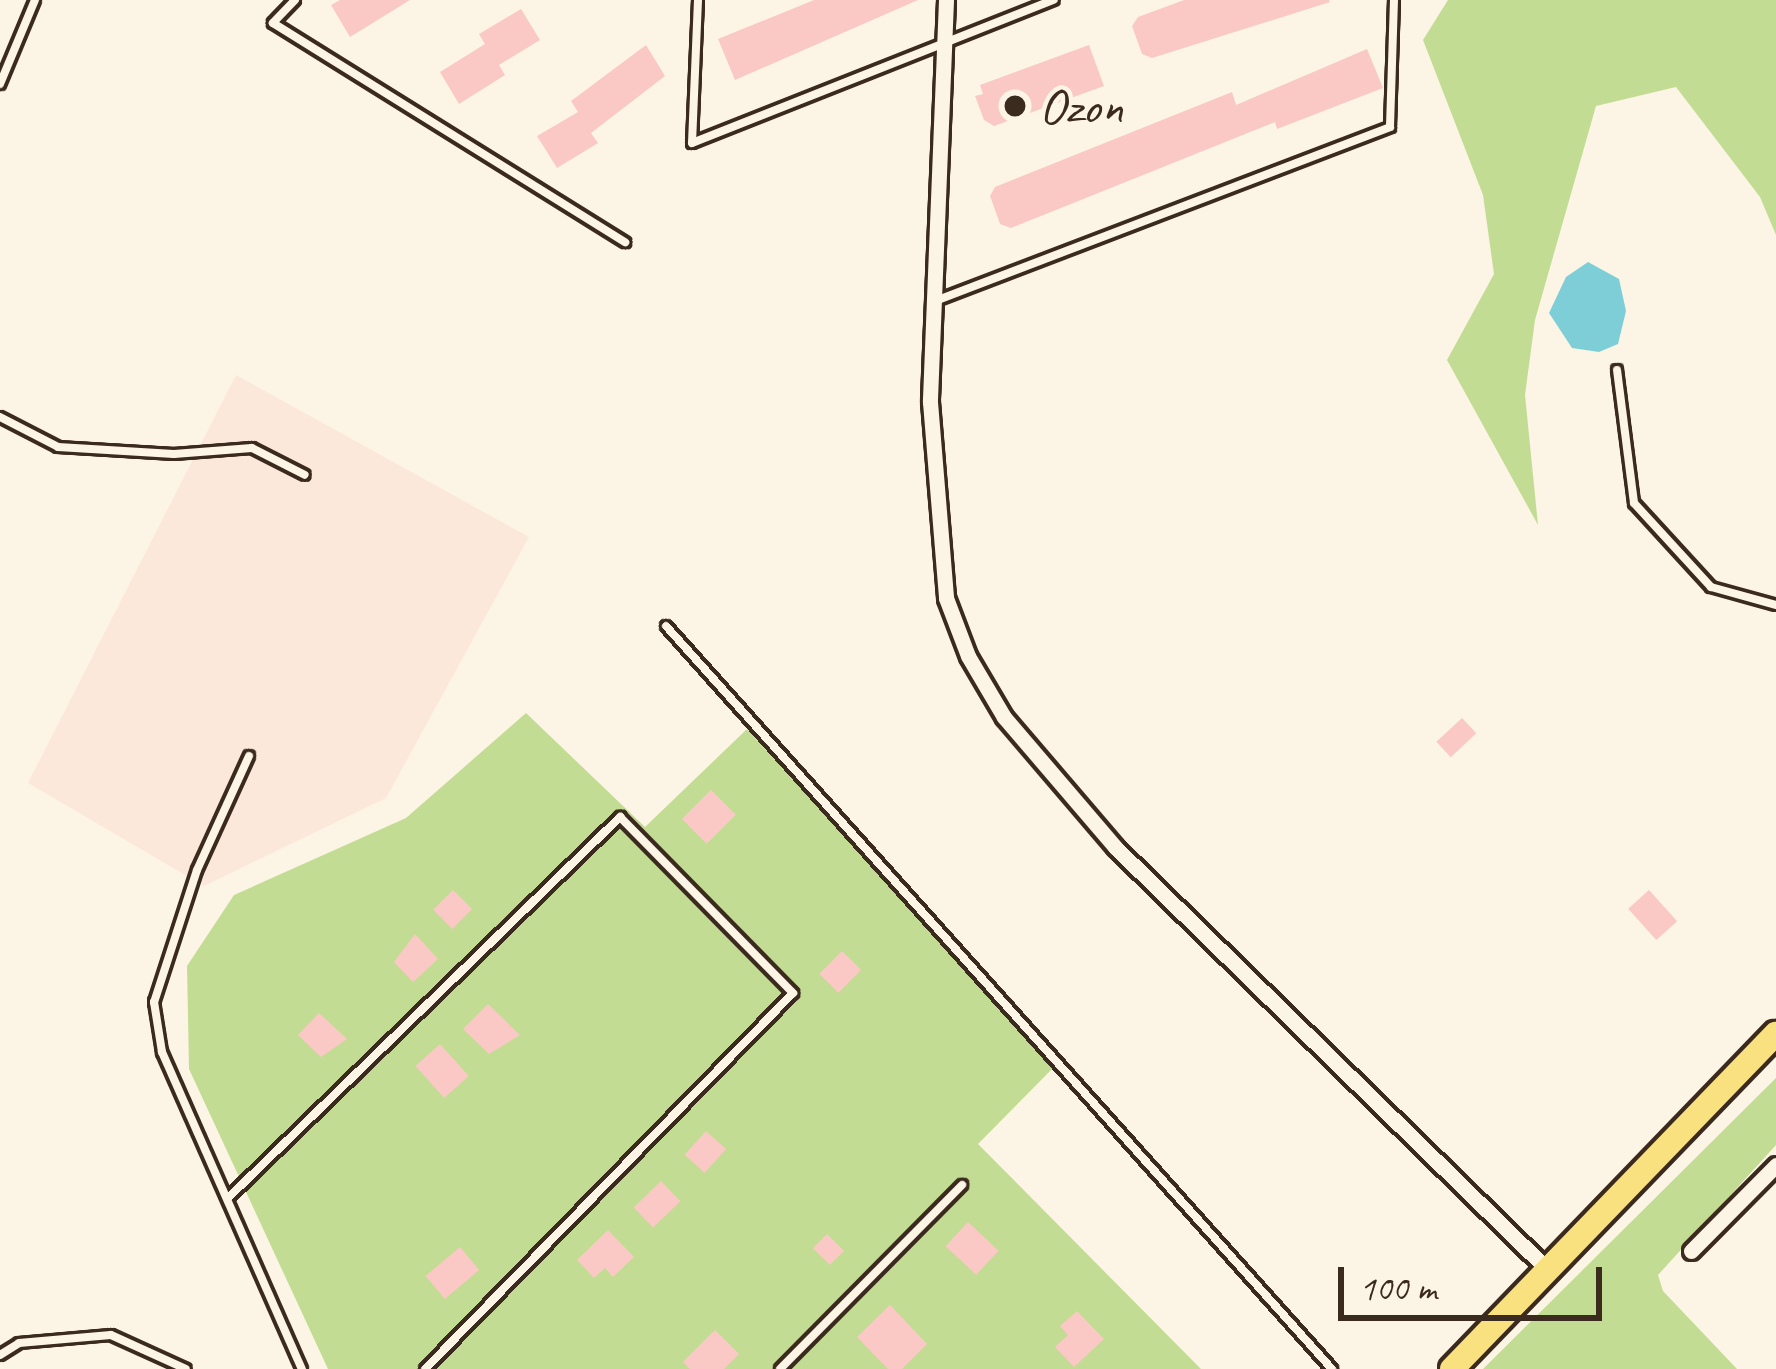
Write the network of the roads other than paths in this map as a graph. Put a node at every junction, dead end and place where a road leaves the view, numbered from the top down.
1 (35, 0) edge
2 (296, 0) edge
3 (698, 0) edge
4 (946, 0) edge
5 (1054, 0) edge
6 (1394, 0) edge
7 (944, 41) junction
8 (0, 84) edge
9 (625, 242) dead end
10 (934, 301) junction
11 (1618, 370) dead end
12 (0, 416) edge
13 (304, 475) dead end
14 (1776, 605) edge
15 (666, 626) dead end
16 (249, 756) dead end
17 (1776, 1034) edge
18 (1776, 1165) edge
19 (962, 1185) dead end
20 (228, 1198) junction
21 (1691, 1251) dead end
22 (1548, 1270) junction
23 (0, 1355) edge
24 (185, 1369) edge
25 (302, 1369) edge
26 (425, 1369) edge
27 (780, 1369) edge
28 (1332, 1369) edge
29 (1452, 1369) edge

1 - 8 lane
2 - 9 lane
3 - 7 lane
4 - 7 street
5 - 7 lane
6 - 10 lane
7 - 10 street
10 - 22 street
11 - 14 lane
12 - 13 lane
15 - 28 lane
16 - 20 lane
17 - 22 main road
18 - 21 street
19 - 27 lane
20 - 25 lane
20 - 26 lane
22 - 29 main road
23 - 24 lane

